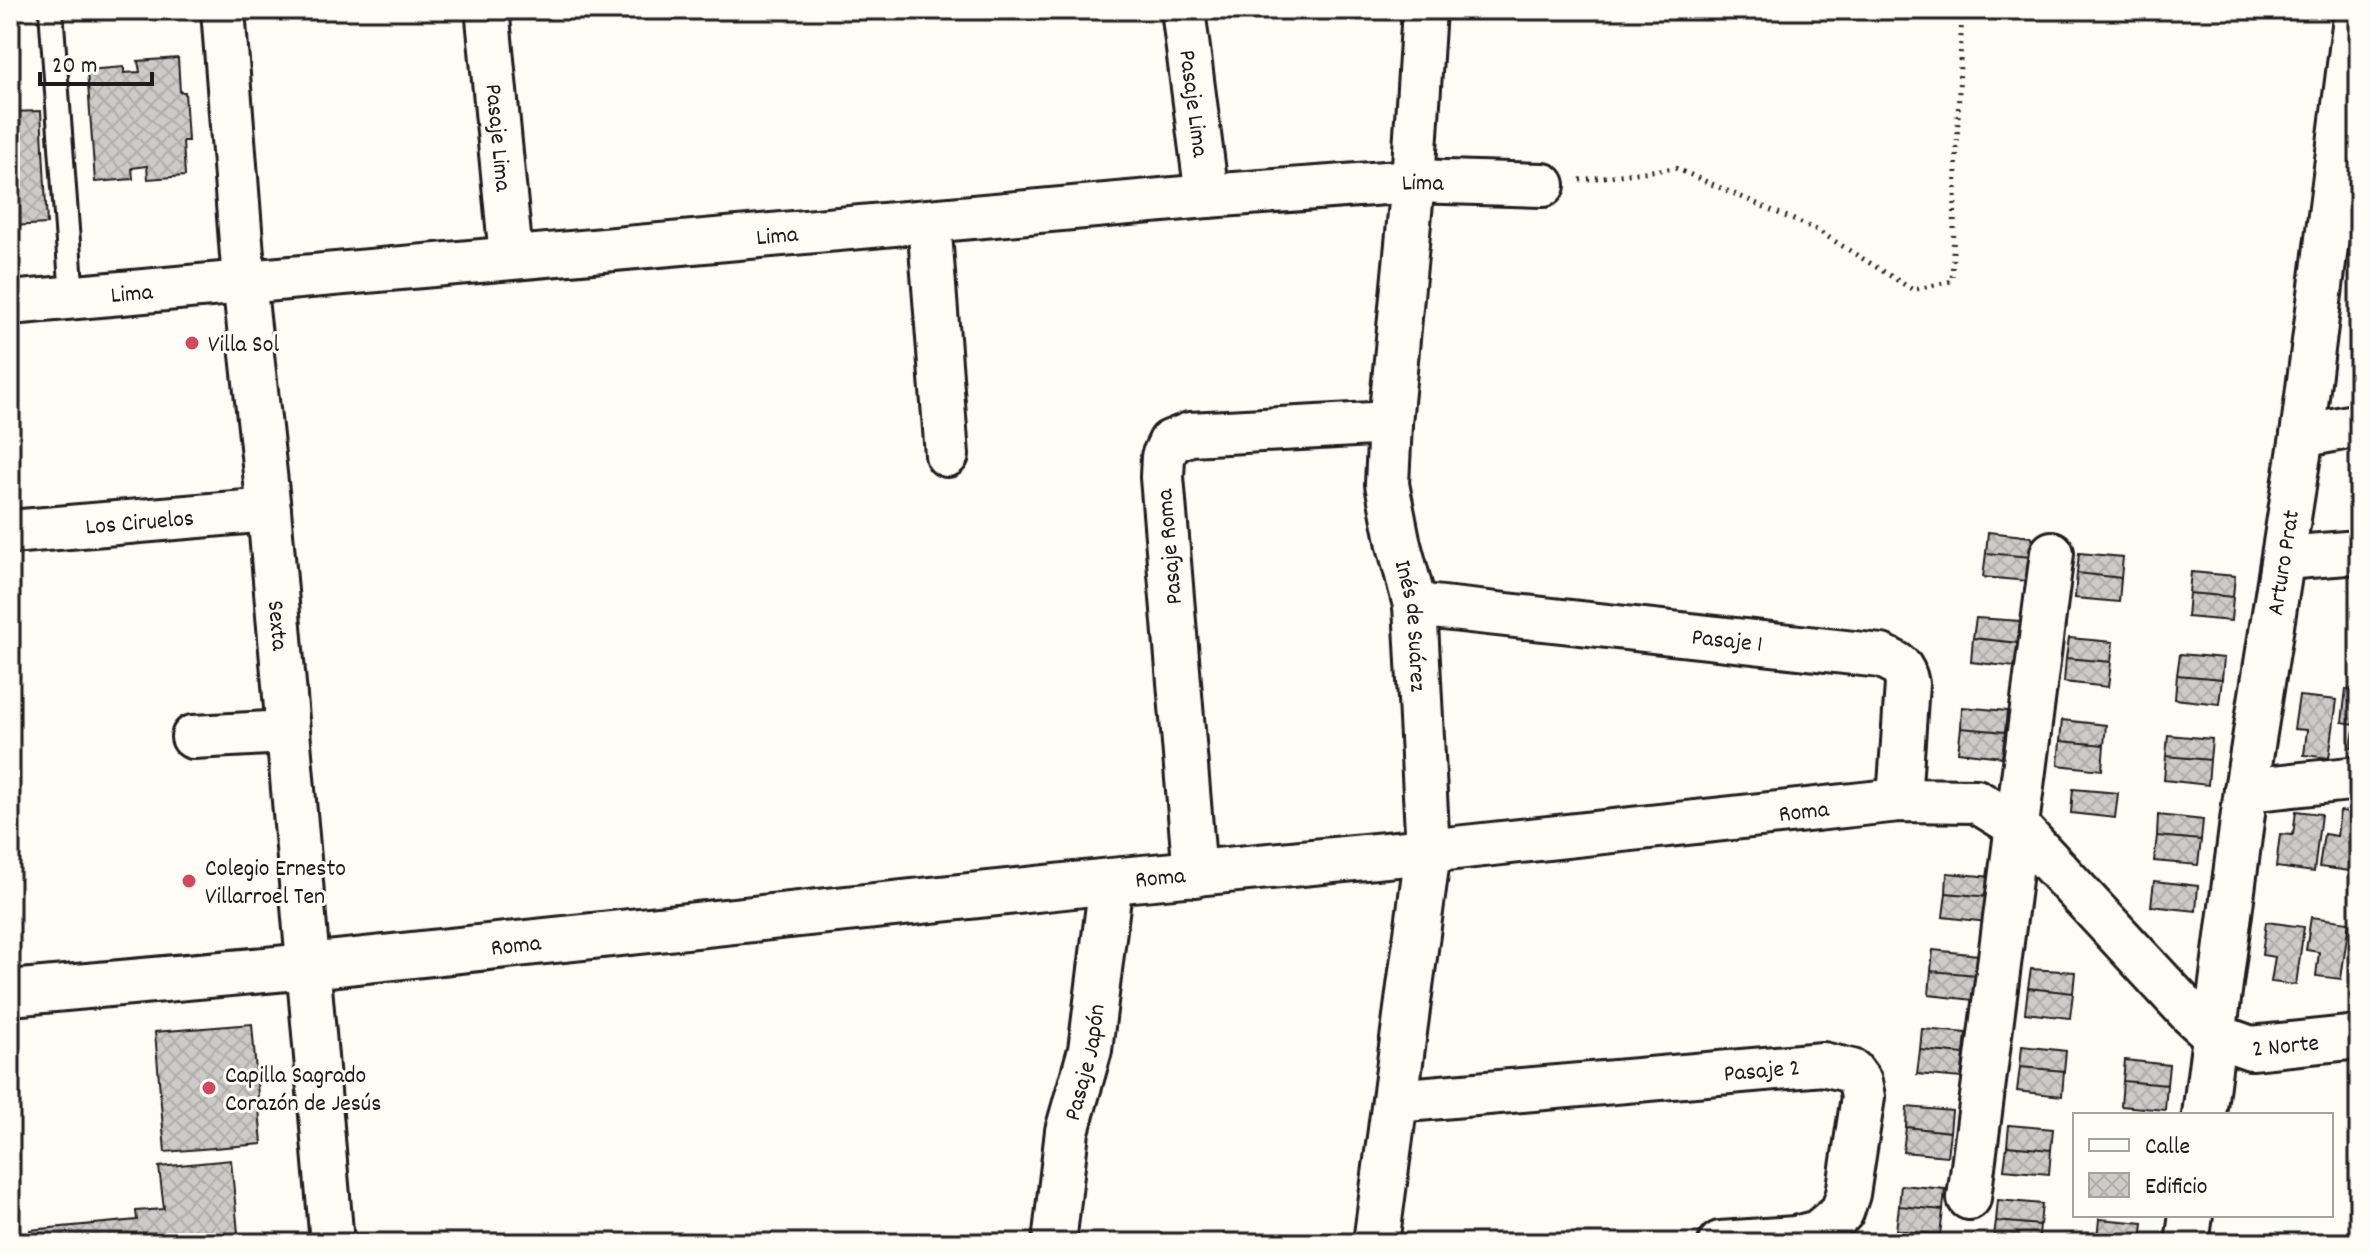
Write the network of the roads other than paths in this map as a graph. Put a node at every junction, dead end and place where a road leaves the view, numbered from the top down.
1 (51, 10) edge
2 (223, 10) edge
3 (1183, 10) edge
4 (1424, 10) edge
5 (2356, 10) edge
6 (488, 18) dead end
7 (1413, 181) junction
8 (1543, 185) road end
9 (1207, 196) junction
10 (929, 221) junction
11 (511, 257) junction
12 (244, 281) junction
13 (72, 297) junction
14 (10, 303) edge
15 (1390, 423) junction
16 (2359, 425) edge
17 (2302, 436) junction
18 (947, 455) dead end
19 (269, 510) junction
20 (10, 532) edge
21 (2359, 552) edge
22 (2052, 553) dead end
23 (2284, 558) junction
24 (1415, 605) junction
25 (287, 732) junction
26 (193, 737) dead end
27 (2359, 778) edge
28 (2246, 790) junction
29 (1899, 800) junction
30 (2017, 826) junction
31 (1428, 851) junction
32 (1195, 875) junction
33 (1111, 881) junction
34 (309, 966) junction
35 (10, 993) edge
36 (2214, 1035) junction
37 (2359, 1037) edge
38 (1395, 1101) junction
39 (2204, 1113) edge
40 (1969, 1198) dead end
41 (2191, 1217) edge
42 (332, 1243) edge
43 (1054, 1243) edge
44 (1376, 1243) edge
45 (1720, 1243) edge
46 (2187, 1243) edge

1 - 13 lane
2 - 12 street, Sexta
3 - 9 street, Pasaje Lima
4 - 7 street, Inés de Suárez
5 - 17 street, Arturo Prat
6 - 11 street, Pasaje Lima
7 - 8 street, Lima
7 - 9 street, Lima
7 - 15 street, Inés de Suárez
9 - 10 street, Lima
10 - 11 street, Lima
10 - 18 street
11 - 12 street, Lima
12 - 13 street, Lima
12 - 19 street, Sexta
13 - 14 street, Lima
15 - 24 street, Inés de Suárez
15 - 32 street, Pasaje Roma
16 - 17 street
17 - 23 street, Arturo Prat
19 - 20 street, Los Ciruelos
19 - 25 street, Sexta
21 - 23 street
22 - 30 street
23 - 28 street, Arturo Prat
24 - 29 street, Pasaje 1
24 - 31 street, Inés de Suárez
25 - 26 street
25 - 34 street, Sexta
27 - 28 street
28 - 36 street, Arturo Prat
29 - 30 street, Roma
29 - 31 street, Roma
30 - 36 street, Roma
30 - 40 street
31 - 32 street, Roma
31 - 38 street, Inés de Suárez
32 - 33 street, Roma
33 - 34 street, Roma
33 - 43 street, Pasaje Japón
34 - 35 street, Roma
34 - 42 street, Sexta
36 - 37 street, 2 Norte
36 - 39 street, Arturo Prat
38 - 44 street, Inés de Suárez
38 - 45 street, Pasaje 2
41 - 46 street

